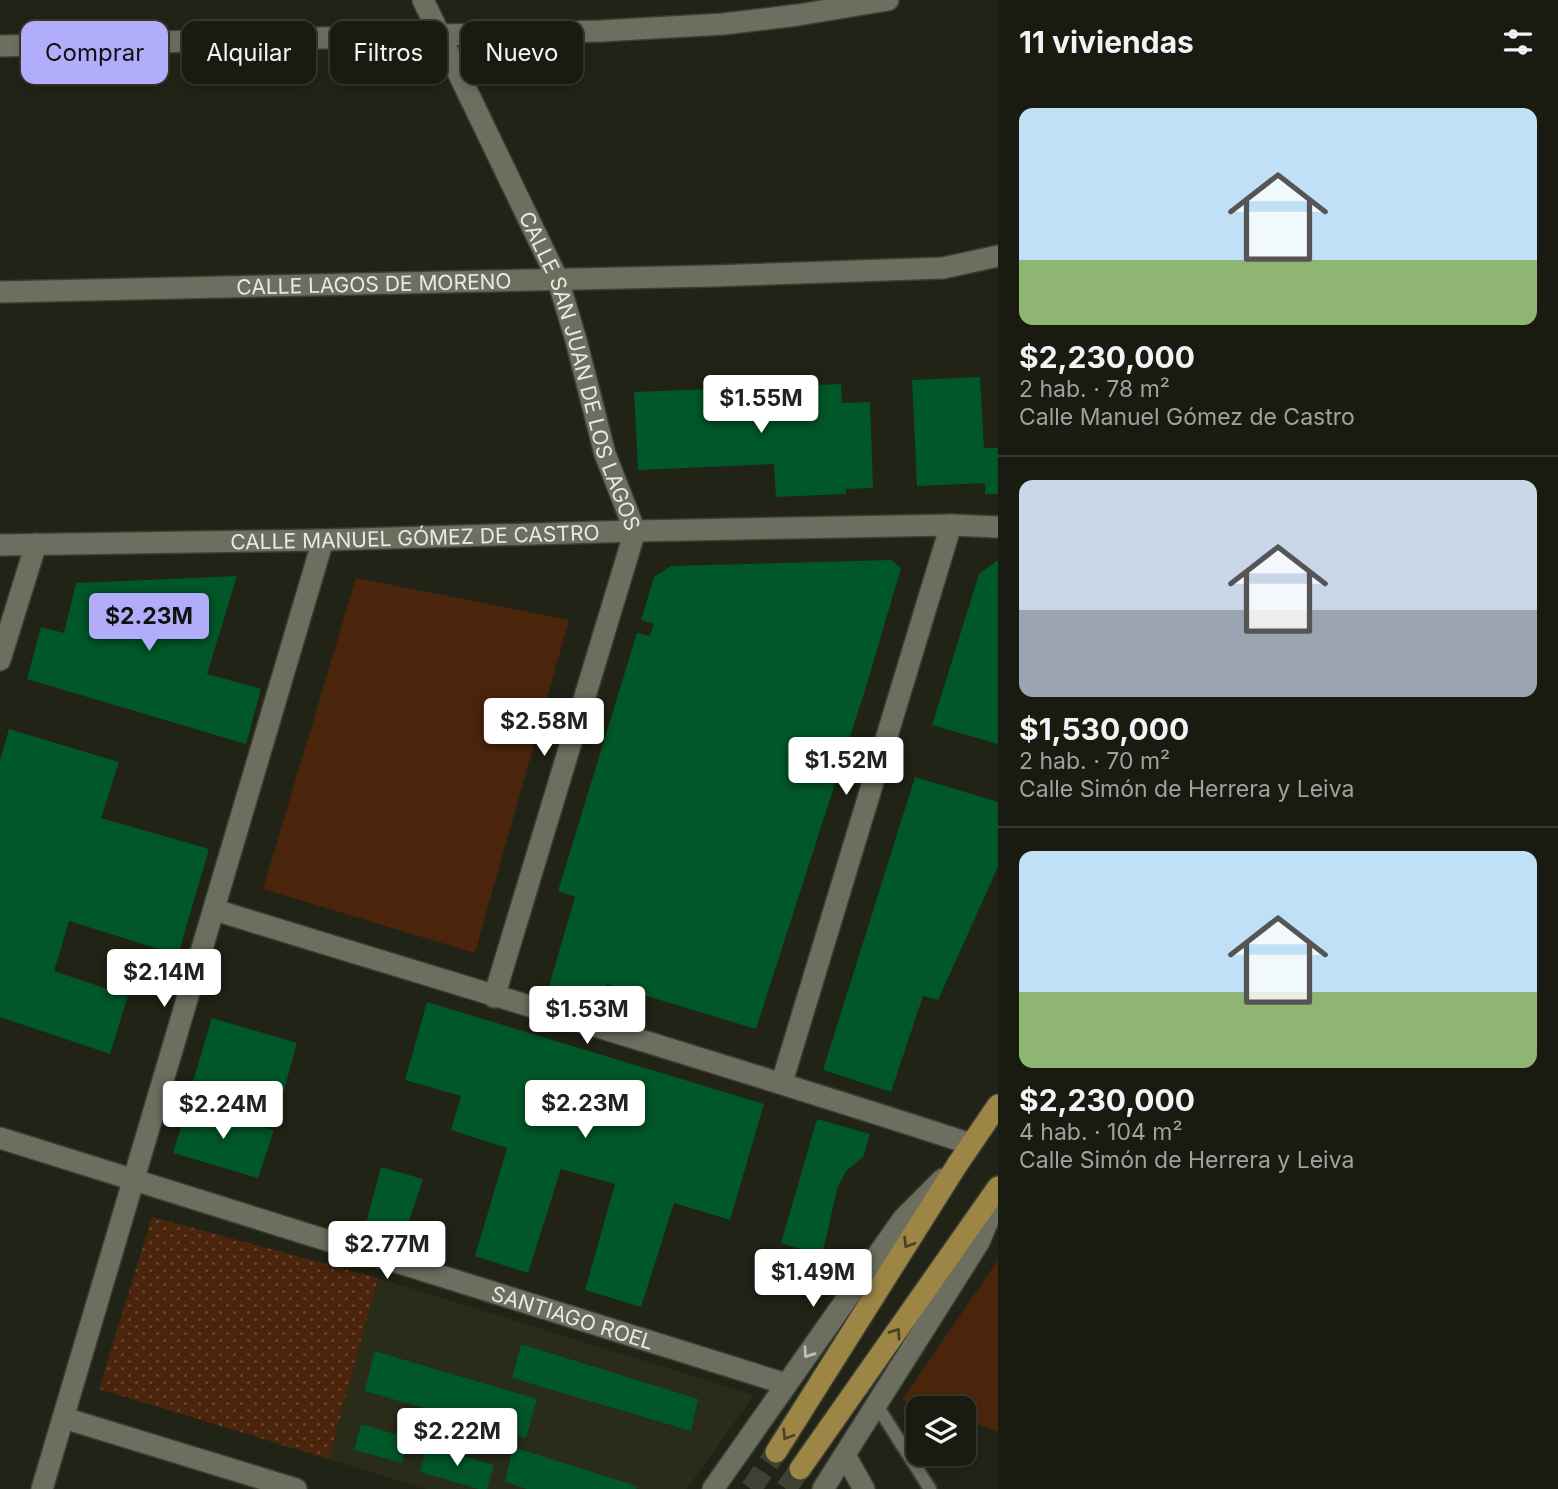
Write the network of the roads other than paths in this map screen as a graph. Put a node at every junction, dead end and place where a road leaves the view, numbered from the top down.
1 (422, 0) edge
2 (888, 0) edge
3 (432, 21) edge
4 (447, 36) edge
5 (330, 38) edge
6 (0, 46) edge
7 (447, 50) edge
8 (998, 256) edge
9 (558, 280) junction
10 (0, 292) edge
11 (951, 525) junction
12 (998, 527) edge
13 (635, 531) junction
14 (323, 540) junction
15 (36, 544) junction
16 (0, 545) edge
17 (0, 660) edge
18 (215, 910) junction
19 (494, 997) junction
20 (782, 1082) junction
21 (998, 1105) edge
22 (0, 1138) edge
23 (971, 1144) junction
24 (957, 1165) junction
25 (135, 1180) junction
26 (998, 1187) edge
27 (998, 1197) edge
28 (786, 1384) junction
29 (876, 1404) junction
30 (64, 1418) junction
31 (776, 1452) tunnel mouth
32 (845, 1455) junction
33 (800, 1469) tunnel mouth
34 (42, 1489) edge
35 (296, 1489) edge
36 (713, 1489) edge
37 (823, 1489) edge
38 (864, 1489) edge
39 (930, 1489) edge

1 - 3 street, CALLE SAN JUAN DE LOS LAGOS
2 - 4 street
5 - 6 street
7 - 9 street, CALLE SAN JUAN DE LOS LAGOS
8 - 9 street, CALLE LAGOS DE MORENO
9 - 10 street, CALLE LAGOS DE MORENO
9 - 13 street, CALLE SAN JUAN DE LOS LAGOS
11 - 12 street, CALLE MANUEL GÓMEZ DE CASTRO
11 - 13 street, CALLE MANUEL GÓMEZ DE CASTRO
11 - 20 street
13 - 14 street, CALLE MANUEL GÓMEZ DE CASTRO
13 - 19 street, CALLE SAN JUAN DE LOS LAGOS
14 - 15 street, CALLE MANUEL GÓMEZ DE CASTRO
14 - 18 street
15 - 16 street, CALLE MANUEL GÓMEZ DE CASTRO
15 - 17 street
18 - 19 street
18 - 25 street
19 - 20 street
20 - 23 street
21 - 23 main road
22 - 25 street, SANTIAGO ROEL
23 - 24 main road
24 -> 28 street
24 -> 31 main road
25 - 28 street, SANTIAGO ROEL
25 - 30 street
33 -> 26 main road
27 - 29 street
28 - 36 street
29 - 32 street
29 - 39 lane
30 - 34 street
30 - 35 street
32 - 37 street
32 - 38 street

